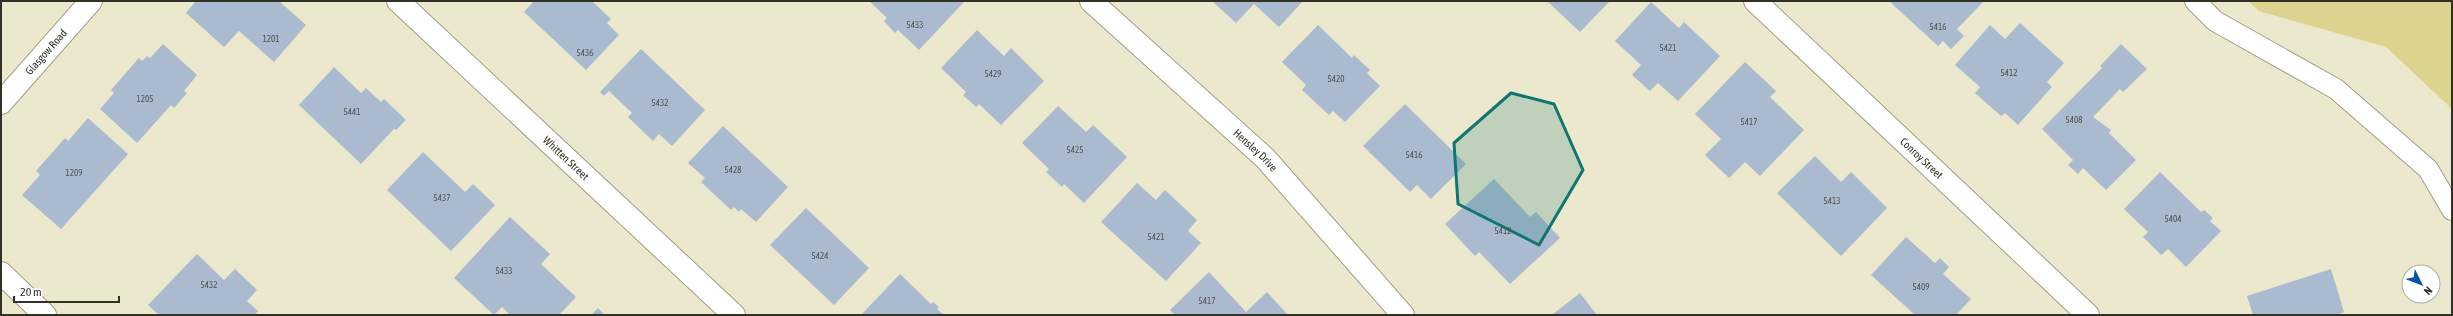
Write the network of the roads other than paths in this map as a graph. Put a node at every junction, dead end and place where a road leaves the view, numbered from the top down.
1 (91, 1) edge
2 (398, 1) edge
3 (1091, 1) edge
4 (1755, 1) edge
5 (2195, 1) edge
6 (1, 103) edge
7 (2452, 210) edge
8 (1, 273) edge
9 (45, 315) edge
10 (734, 315) edge
11 (1403, 315) edge
12 (2088, 315) edge

1 - 6 street, Glasgow Road
2 - 10 street, Whitten Street
3 - 11 street, Hensley Drive
4 - 12 street, Conroy Street
5 - 7 lane
8 - 9 street

